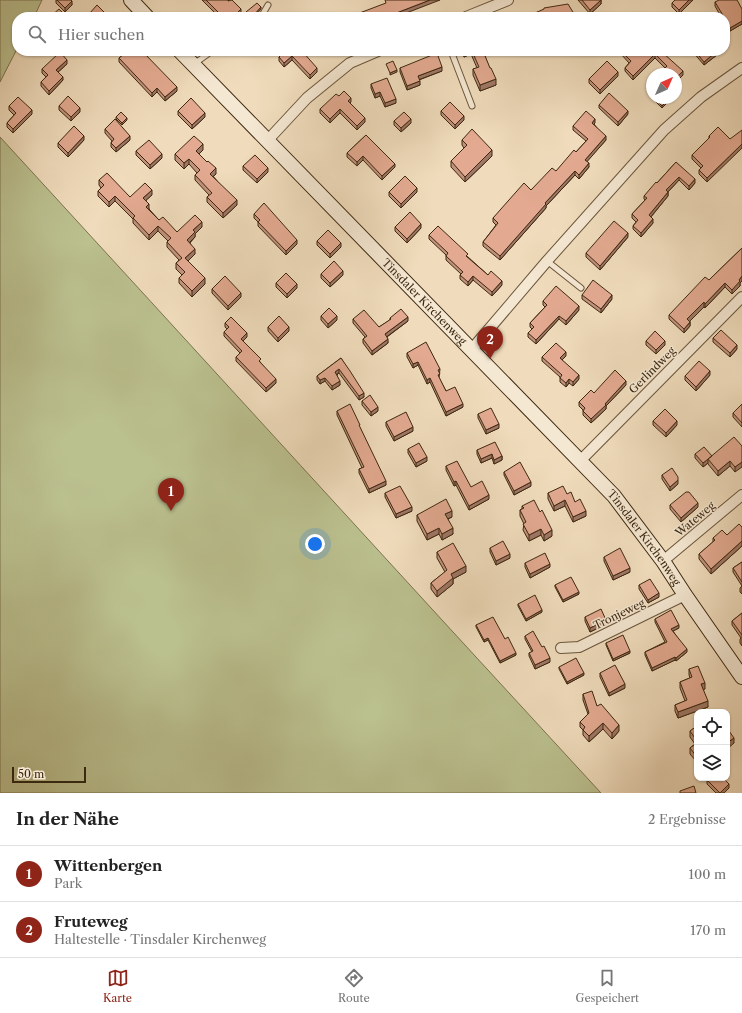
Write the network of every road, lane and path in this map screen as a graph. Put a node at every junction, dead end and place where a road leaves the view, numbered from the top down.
1 (131, 0) edge
2 (508, 0) edge
3 (268, 5) dead end
4 (142, 12) edge
5 (264, 12) edge
6 (478, 12) edge
7 (185, 56) edge
8 (205, 56) edge
9 (366, 56) edge
10 (453, 56) edge
11 (193, 65) junction
12 (742, 68) edge
13 (472, 106) dead end
14 (267, 141) junction
15 (548, 262) junction
16 (581, 288) dead end
17 (742, 297) edge
18 (472, 349) junction
19 (580, 460) junction
20 (742, 495) edge
21 (663, 561) junction
22 (685, 595) junction
23 (561, 648) dead end
24 (742, 677) edge

1 - 4 street
2 - 6 street
3 - 5 lane
7 - 11 street, Tinsdaler Kirchenweg
8 - 11 lane
9 - 14 street
10 - 13 lane
11 - 14 street, Tinsdaler Kirchenweg
12 - 15 street
14 - 18 street, Tinsdaler Kirchenweg
15 - 16 lane
15 - 18 street
17 - 19 street, Gerlindweg
18 - 19 street, Tinsdaler Kirchenweg
19 - 21 street, Tinsdaler Kirchenweg
20 - 21 street, Wateweg
21 - 22 street, Tinsdaler Kirchenweg
22 - 23 street, Tronjeweg
22 - 24 street, Tinsdaler Kirchenweg

